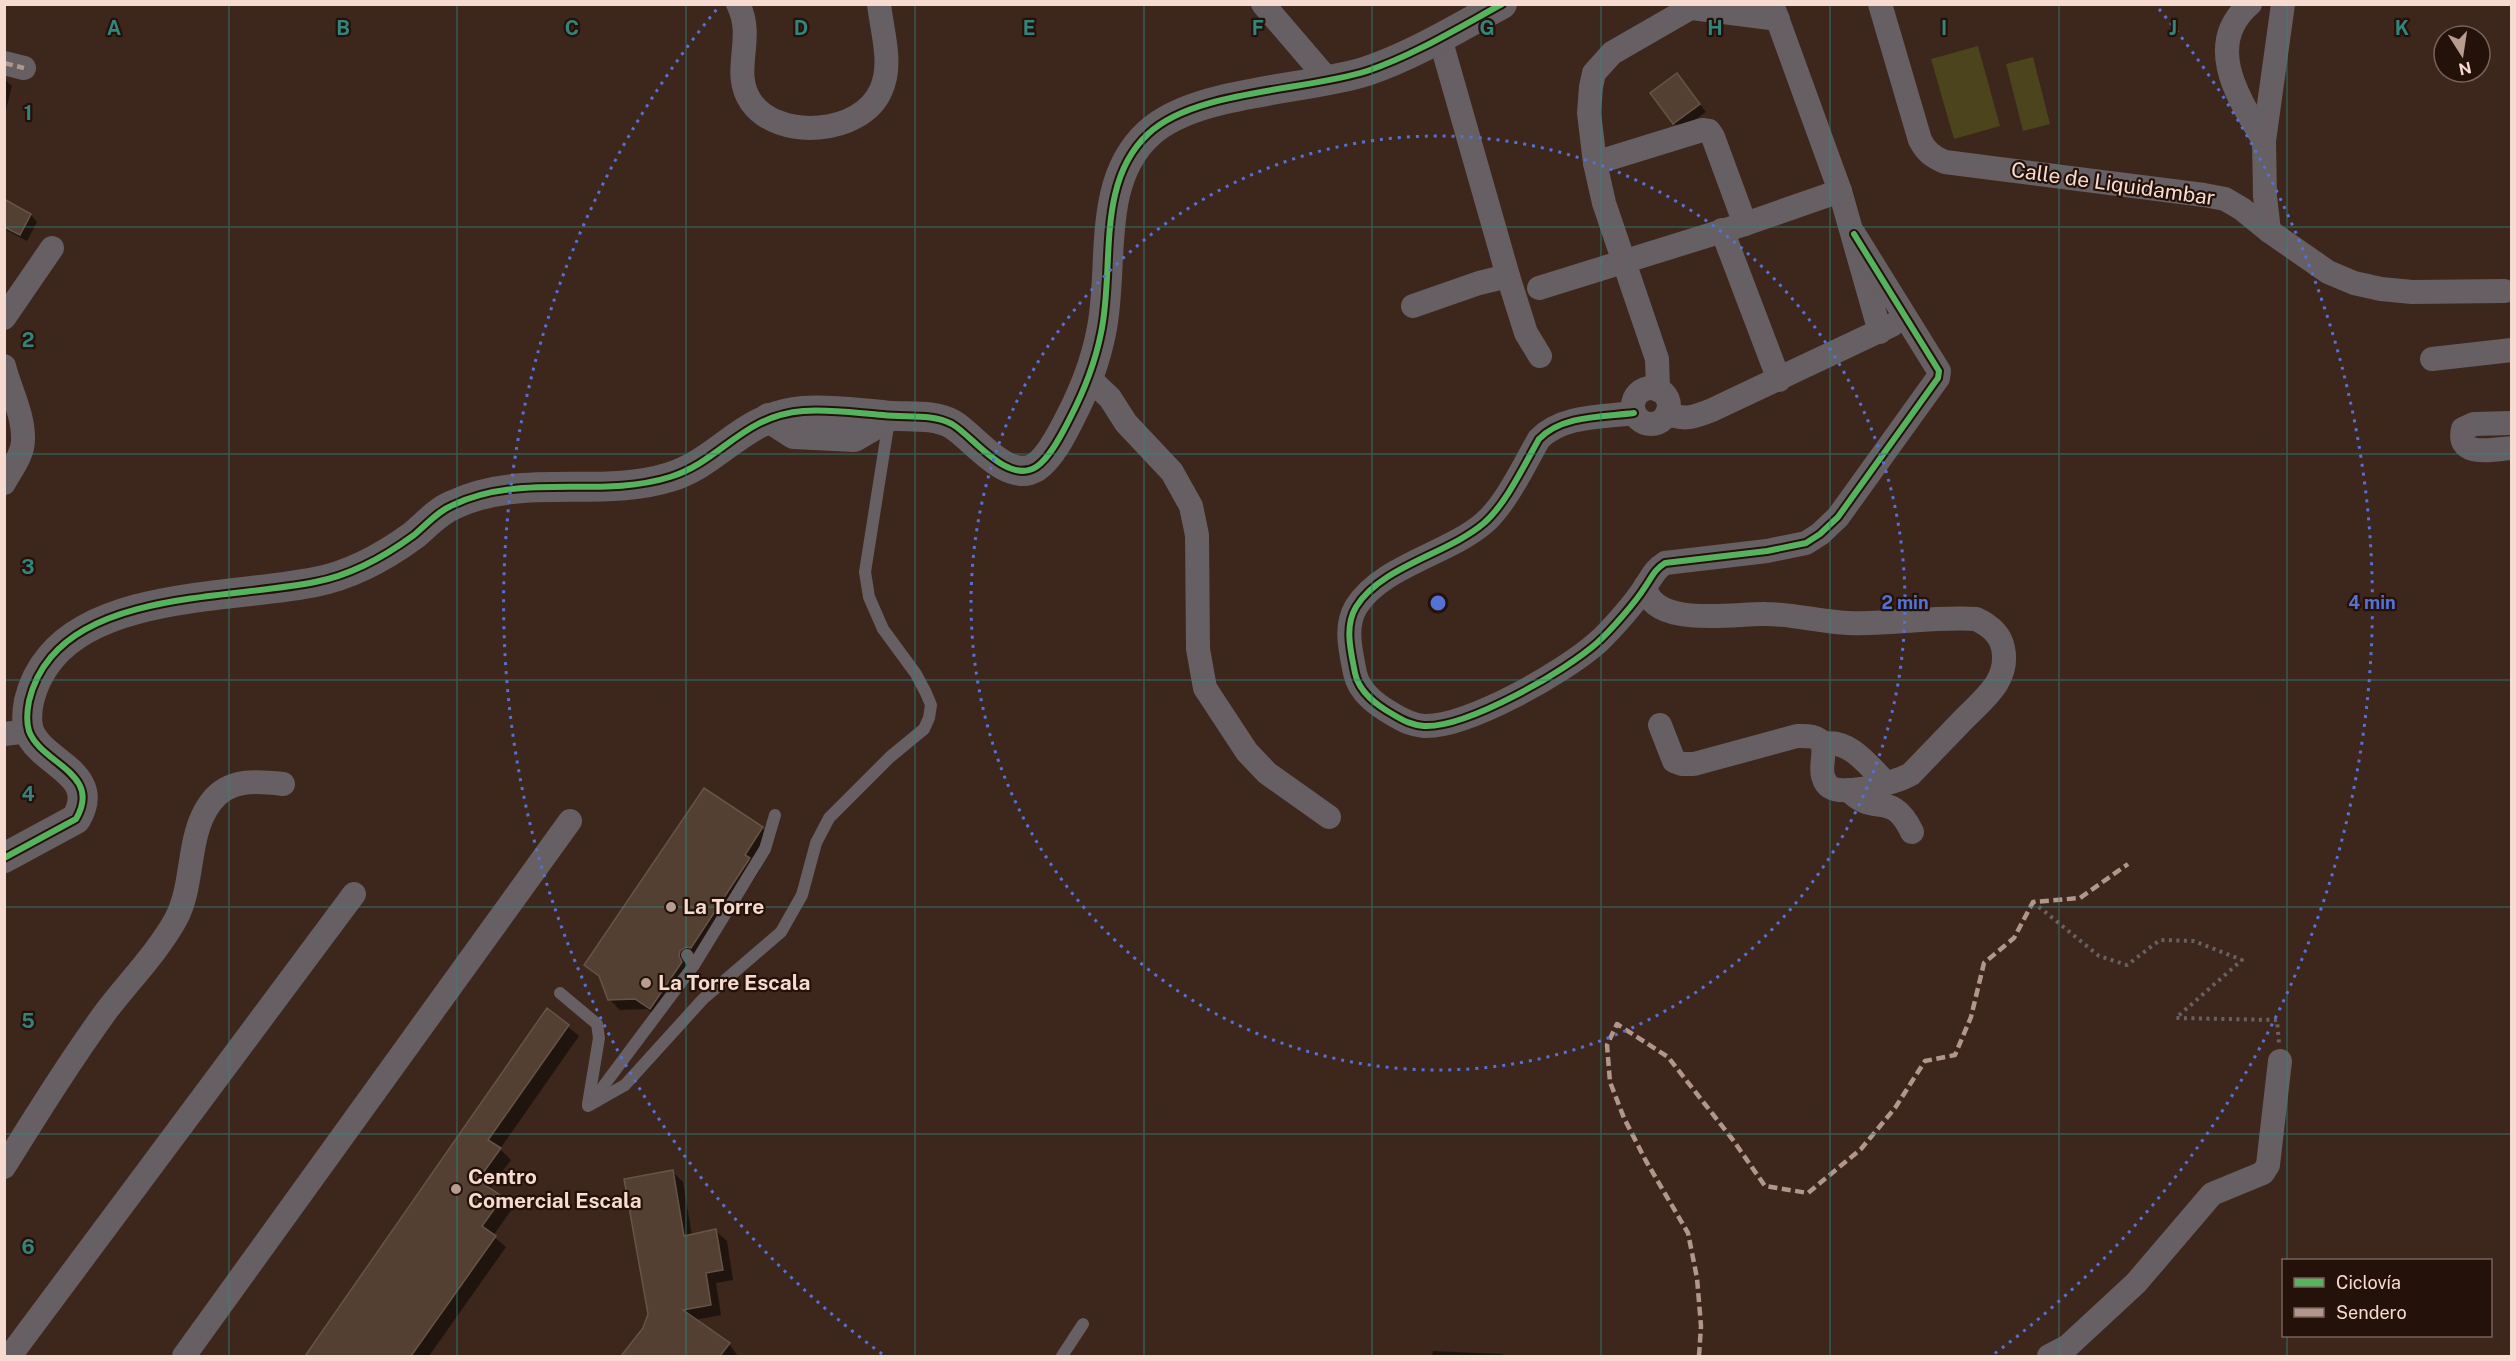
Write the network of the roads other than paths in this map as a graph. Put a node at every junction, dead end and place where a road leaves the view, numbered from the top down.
1 (738, 4) edge
2 (879, 4) edge
3 (1263, 4) edge
4 (1502, 4) edge
5 (1880, 4) edge
6 (2250, 4) edge
7 (2283, 4) edge
8 (1695, 6) edge
9 (1775, 12) edge
10 (1440, 38) junction
11 (1321, 73) junction
12 (2264, 141) junction
13 (1595, 163) junction
14 (1840, 191) junction
15 (1745, 224) junction
16 (1722, 230) junction
17 (2269, 231) junction
18 (1854, 234) junction
19 (52, 248) dead end
20 (1624, 261) junction
21 (1508, 276) junction
22 (1539, 288) dead end
23 (2504, 291) dead end
24 (1413, 306) dead end
25 (4, 318) edge
26 (1905, 319) junction
27 (1880, 332) junction
28 (2511, 350) edge
29 (1540, 356) dead end
30 (2432, 359) dead end
31 (4, 366) edge
32 (1089, 378) junction
33 (1779, 380) junction
34 (1658, 390) junction
35 (1635, 413) junction
36 (1667, 413) junction
37 (904, 416) junction
38 (2511, 423) edge
39 (2511, 448) edge
40 (4, 483) edge
41 (1645, 587) junction
42 (1660, 725) dead end
43 (17, 732) edge
44 (1823, 744) junction
45 (1886, 783) junction
46 (283, 784) dead end
47 (1849, 790) junction
48 (775, 815) dead end
49 (1329, 817) dead end
50 (570, 820) dead end
51 (1912, 832) dead end
52 (4, 858) edge
53 (354, 894) dead end
54 (560, 993) dead end
55 (2280, 1061) road end
56 (588, 1106) junction
57 (4, 1167) edge
58 (1083, 1324) dead end
59 (10, 1356) edge
60 (184, 1356) edge
61 (1062, 1356) edge
62 (2049, 1356) edge

1 - 2 street
3 - 11 street
4 - 10 street
5 - 17 street, Calle de Liquidambar
6 - 12 street
7 - 12 street
8 - 9 street
8 - 13 street
9 - 14 street
10 - 11 street
10 - 21 street
11 - 32 street
12 - 17 street
13 - 15 street
13 - 20 street
14 - 15 street
14 - 18 street
15 - 16 street
16 - 20 street
16 - 33 street
17 - 23 street, Calle de Liquidambar
18 - 26 street
18 - 27 street
19 - 25 street
20 - 22 street
20 - 34 street
21 - 24 street
21 - 29 street
26 - 27 street
26 - 41 street
27 - 33 street
28 - 30 street
31 - 40 street
32 - 37 street
32 - 49 street
33 - 36 street
34 - 35 street
34 - 36 street
35 - 36 street
35 - 41 street
37 - 43 street
37 - 56 lane
38 - 39 street
41 - 45 street
42 - 44 street
43 - 52 street
44 - 45 street
44 - 47 street
45 - 47 street
46 - 57 street
47 - 51 street
48 - 56 lane
50 - 60 street
53 - 59 street
54 - 56 lane
55 - 62 street
58 - 61 lane

